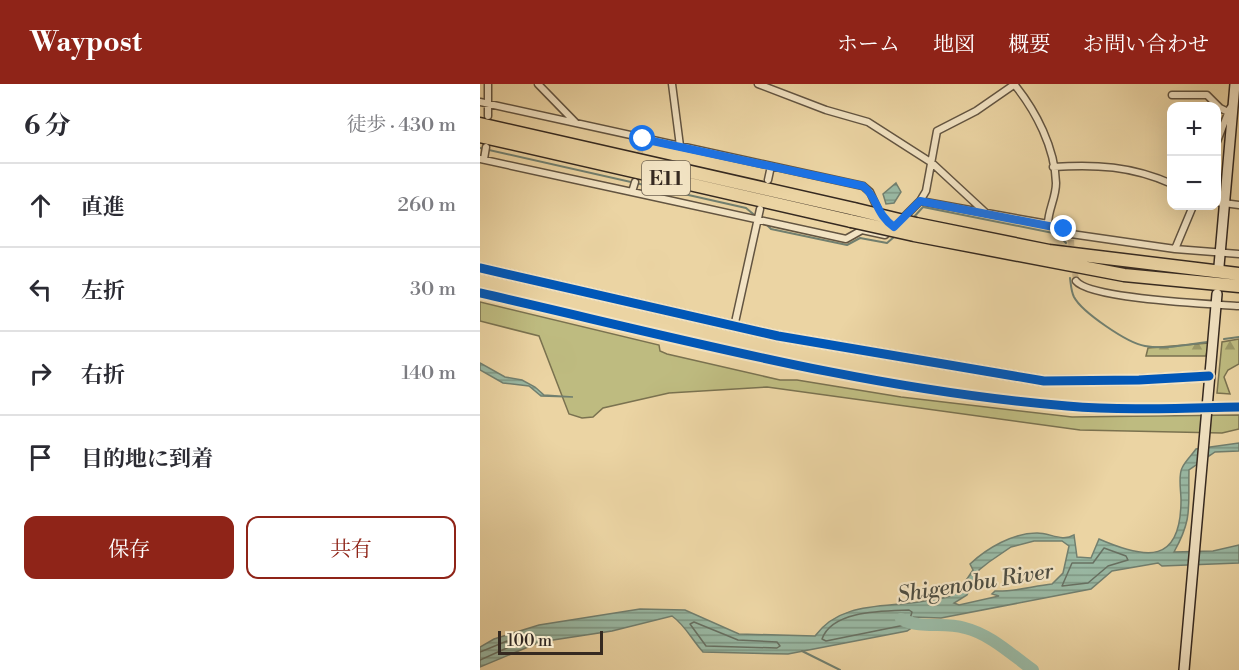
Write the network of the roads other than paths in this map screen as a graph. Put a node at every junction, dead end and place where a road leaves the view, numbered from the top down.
1 (488, 84) edge
2 (538, 84) edge
3 (672, 84) edge
4 (758, 84) edge
5 (1014, 84) edge
6 (1235, 84) edge
7 (1172, 95) dead end
8 (1234, 99) junction
9 (480, 102) edge
10 (488, 104) junction
11 (1228, 111) junction
12 (484, 120) edge
13 (576, 123) junction
14 (1221, 130) edge
15 (643, 139) junction
16 (483, 142) edge
17 (680, 146) junction
18 (641, 148) tunnel mouth
19 (482, 159) edge
20 (932, 163) junction
21 (771, 166) junction
22 (1053, 167) junction
23 (768, 180) dead end
24 (634, 182) dead end
25 (1167, 182) edge
26 (632, 192) junction
27 (1221, 196) edge
28 (920, 201) junction
29 (1221, 204) edge
30 (1239, 205) edge
31 (760, 209) dead end
32 (1191, 210) edge
33 (1220, 210) edge
34 (986, 213) junction
35 (852, 215) junction
36 (757, 220) junction
37 (1048, 224) junction
38 (894, 227) junction
39 (915, 229) junction
40 (1174, 249) junction
41 (1220, 253) junction
42 (1239, 254) edge
43 (1219, 266) dead end
44 (480, 268) edge
45 (1239, 274) edge
46 (1076, 281) dead end
47 (1239, 286) edge
48 (1217, 294) dead end
49 (1216, 305) junction
50 (1239, 306) edge
51 (734, 327) junction
52 (1209, 375) junction
53 (1184, 670) edge

1 - 10 street
2 - 13 street
3 - 17 street
4 - 20 street
5 - 20 street
5 - 22 street
6 - 8 street
7 - 11 street
8 - 11 street
8 - 27 street
9 - 10 street
10 - 12 street
10 - 13 street
11 - 14 street
12 - 35 highway, E11
13 - 15 street
15 - 17 street
15 - 18 street
16 - 19 street
16 - 35 highway, E11
17 - 21 street
19 - 26 street
20 - 28 street
20 - 34 street
21 - 23 street
21 - 38 street
22 - 25 street
22 - 37 street
24 - 26 street
26 - 36 street
28 - 34 street
28 - 38 street
29 - 30 street
31 - 36 street
32 - 40 street
33 - 41 street
34 - 37 street
35 - 39 highway, E11, bridge
36 - 38 street
36 - 51 street
37 - 40 street
39 - 45 highway, E11
39 - 47 highway, E11
40 - 41 street
41 - 42 street
41 - 43 street
44 - 51 street
46 - 49 street
48 - 49 street
49 - 50 street
49 - 52 street
51 - 52 street
52 - 53 street

